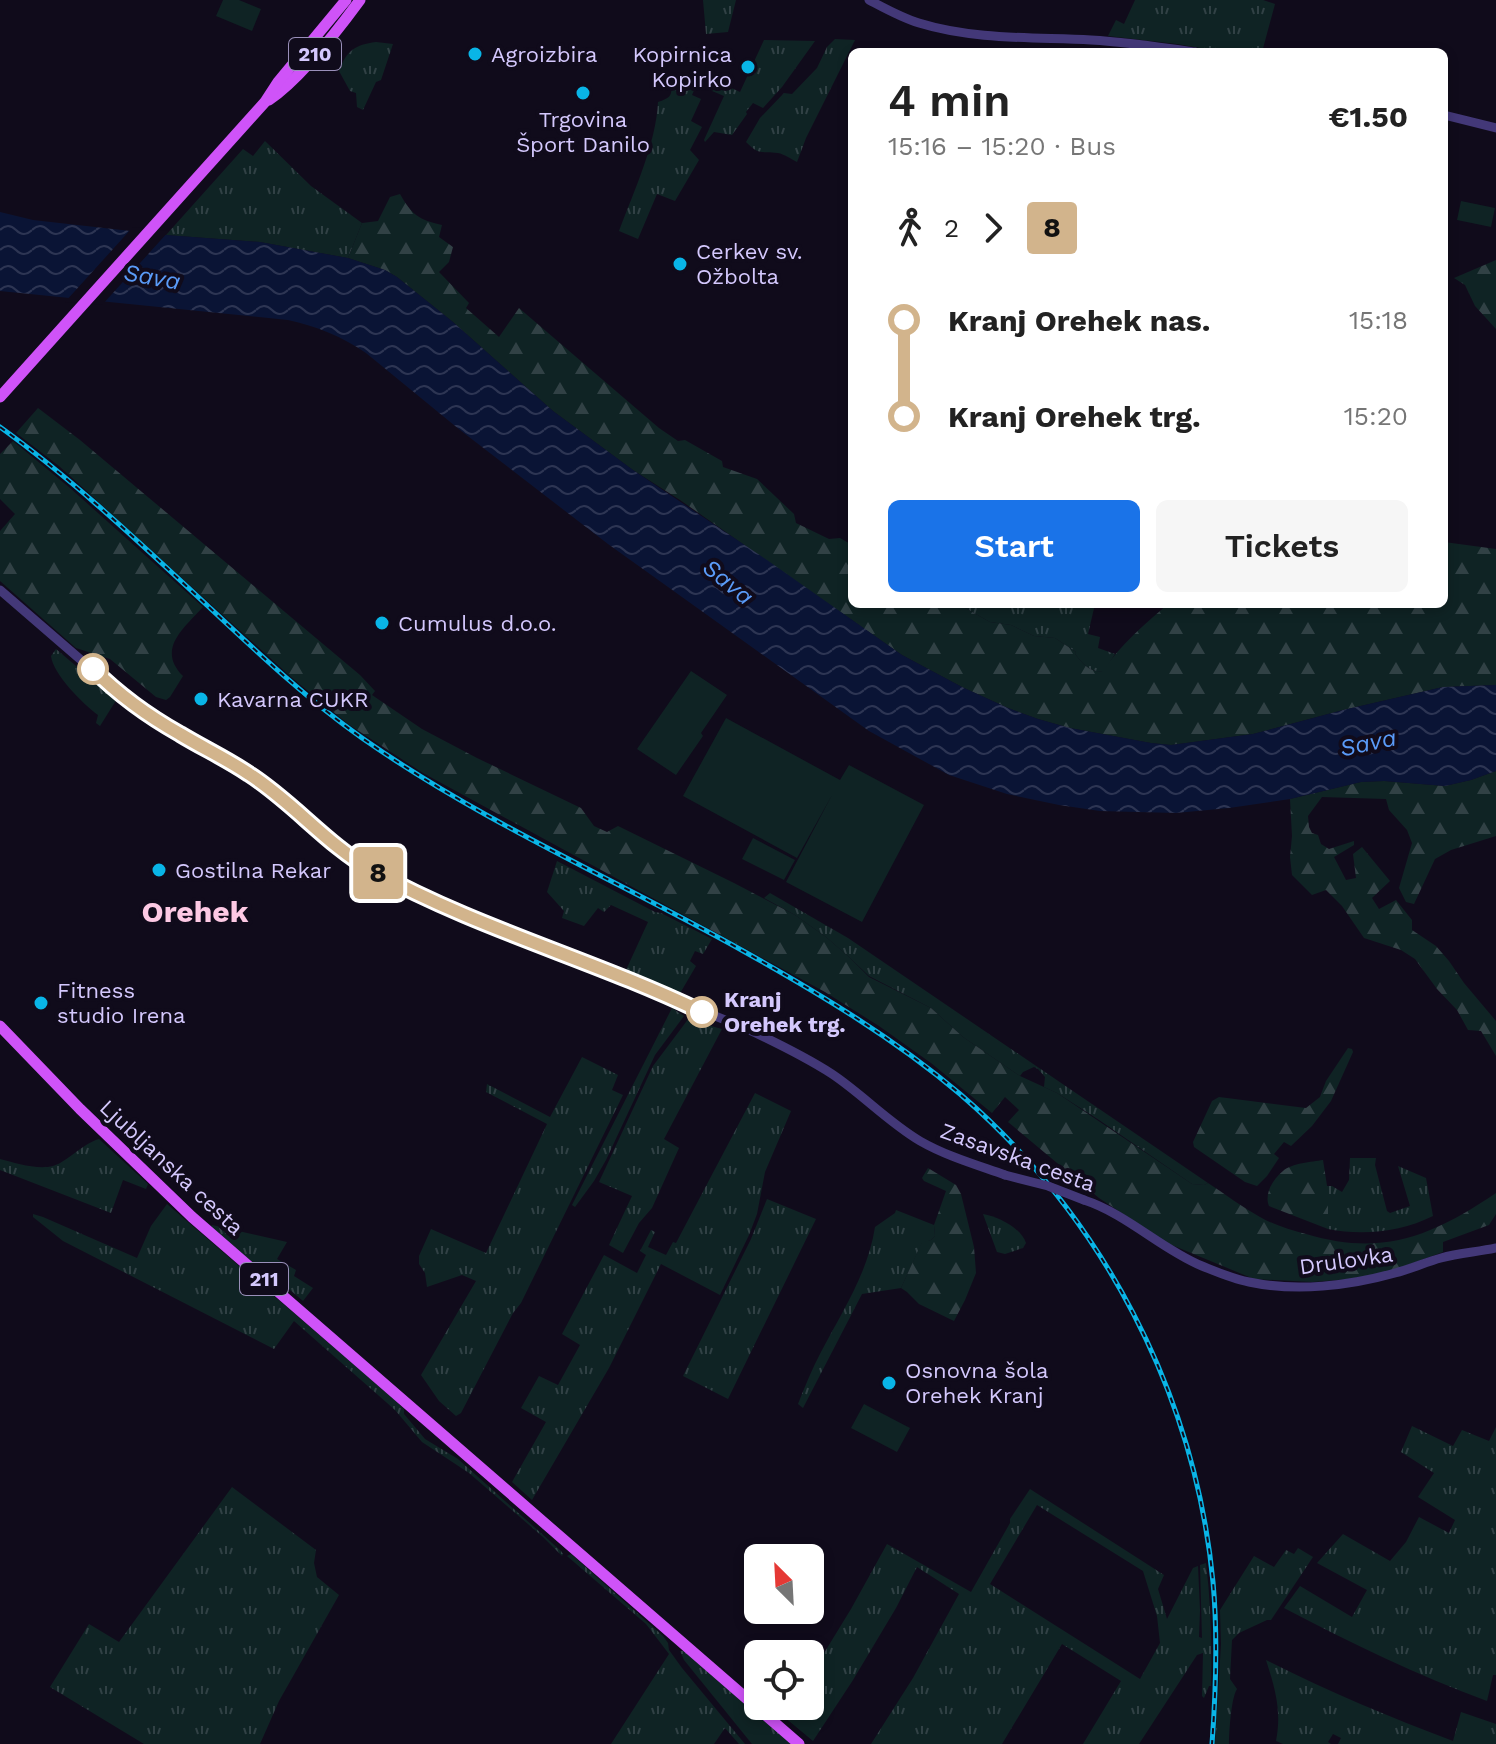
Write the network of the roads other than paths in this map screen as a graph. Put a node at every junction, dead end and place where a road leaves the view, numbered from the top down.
1 (346, 0) edge
2 (360, 0) edge
3 (869, 0) edge
4 (1165, 48) edge
5 (265, 102) junction
6 (1448, 116) edge
7 (1496, 128) edge
8 (0, 397) edge
9 (0, 590) edge
10 (0, 1026) edge
11 (1496, 1248) edge
12 (1202, 1266) joint
13 (799, 1744) edge

1 - 5 main road, 210
2 - 5 main road, 210
3 - 4 street
5 - 8 main road, 210
6 - 7 street
9 - 12 street, Zasavska cesta, bridge
10 - 13 main road, Ljubljanska cesta / 211
11 - 12 street, Drulovka

